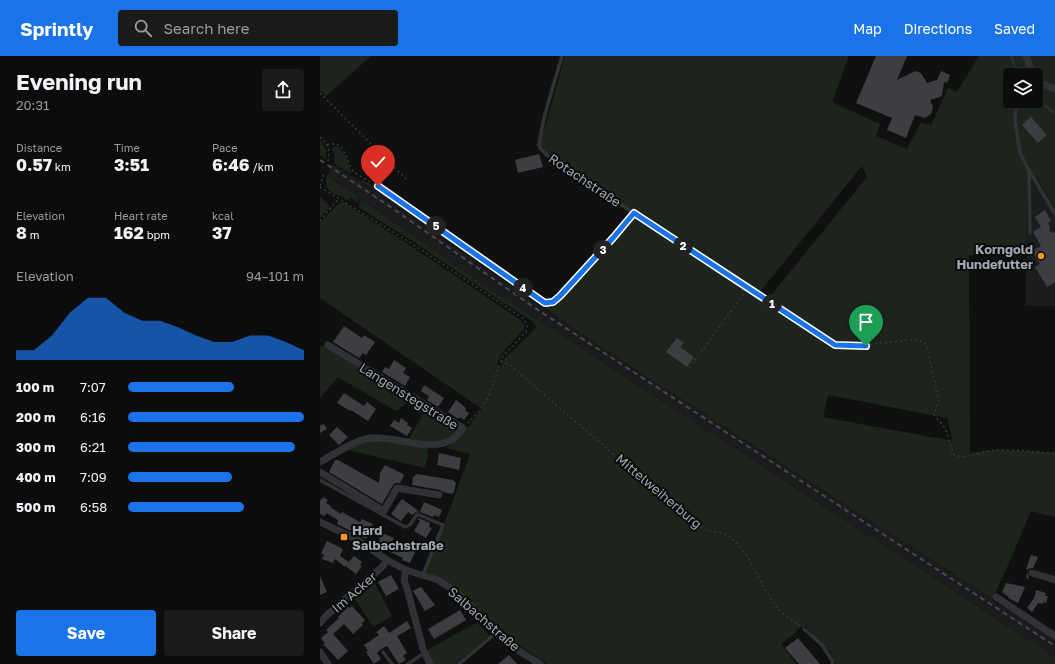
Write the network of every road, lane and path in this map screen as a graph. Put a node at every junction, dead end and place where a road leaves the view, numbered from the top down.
1 (562, 56) edge
2 (1026, 56) edge
3 (1030, 68) edge
4 (1043, 84) edge
5 (1055, 89) edge
6 (320, 93) edge
7 (1016, 108) edge
8 (320, 138) edge
9 (327, 145) junction
10 (328, 161) dead end
11 (1030, 171) junction
12 (324, 174) dead end
13 (407, 180) dead end
14 (320, 187) edge
15 (339, 198) junction
16 (634, 213) junction
17 (1055, 214) edge
18 (320, 221) edge
19 (1030, 233) dead end
20 (741, 284) junction
21 (328, 345) dead end
22 (501, 361) junction
23 (689, 368) dead end
24 (463, 428) junction
25 (1055, 454) edge
26 (320, 462) edge
27 (320, 472) edge
28 (320, 480) edge
29 (439, 495) dead end
30 (320, 522) edge
31 (387, 560) junction
32 (406, 570) junction
33 (1032, 573) dead end
34 (423, 575) junction
35 (1055, 580) edge
36 (996, 597) dead end
37 (320, 623) edge
38 (804, 629) joint
39 (496, 633) junction
40 (1055, 636) edge
41 (320, 652) edge
42 (383, 652) dead end
43 (424, 652) junction
44 (328, 664) edge
45 (392, 664) edge
46 (408, 664) edge
47 (430, 664) edge
48 (459, 664) edge
49 (540, 664) edge
50 (832, 664) edge

1 - 16 lane, Rotachstraße
2 - 3 street
4 - 5 street
6 - 13 path
7 - 11 lane
8 - 9 path
9 - 10 path
9 - 16 path, Rotachstraße
11 - 17 lane
11 - 19 lane
12 - 14 path
14 - 15 path
15 - 18 path
15 - 22 path
16 - 20 path
20 - 23 path
20 - 25 path
21 - 24 street, Langenstegstraße
22 - 24 path
22 - 38 path, Mittelweiherburg
24 - 26 street, Langenstegstraße
27 - 29 street
28 - 34 lane
30 - 31 street, Salbachstraße
31 - 32 street, Salbachstraße
31 - 37 street, Im Acker
32 - 34 street, Salbachstraße
32 - 43 street
33 - 35 street
34 - 39 street, Salbachstraße
36 - 40 street
38 - 50 lane
39 - 48 lane
39 - 49 street, Salbachstraße
41 - 44 street
42 - 45 lane
43 - 46 lane
43 - 47 street

